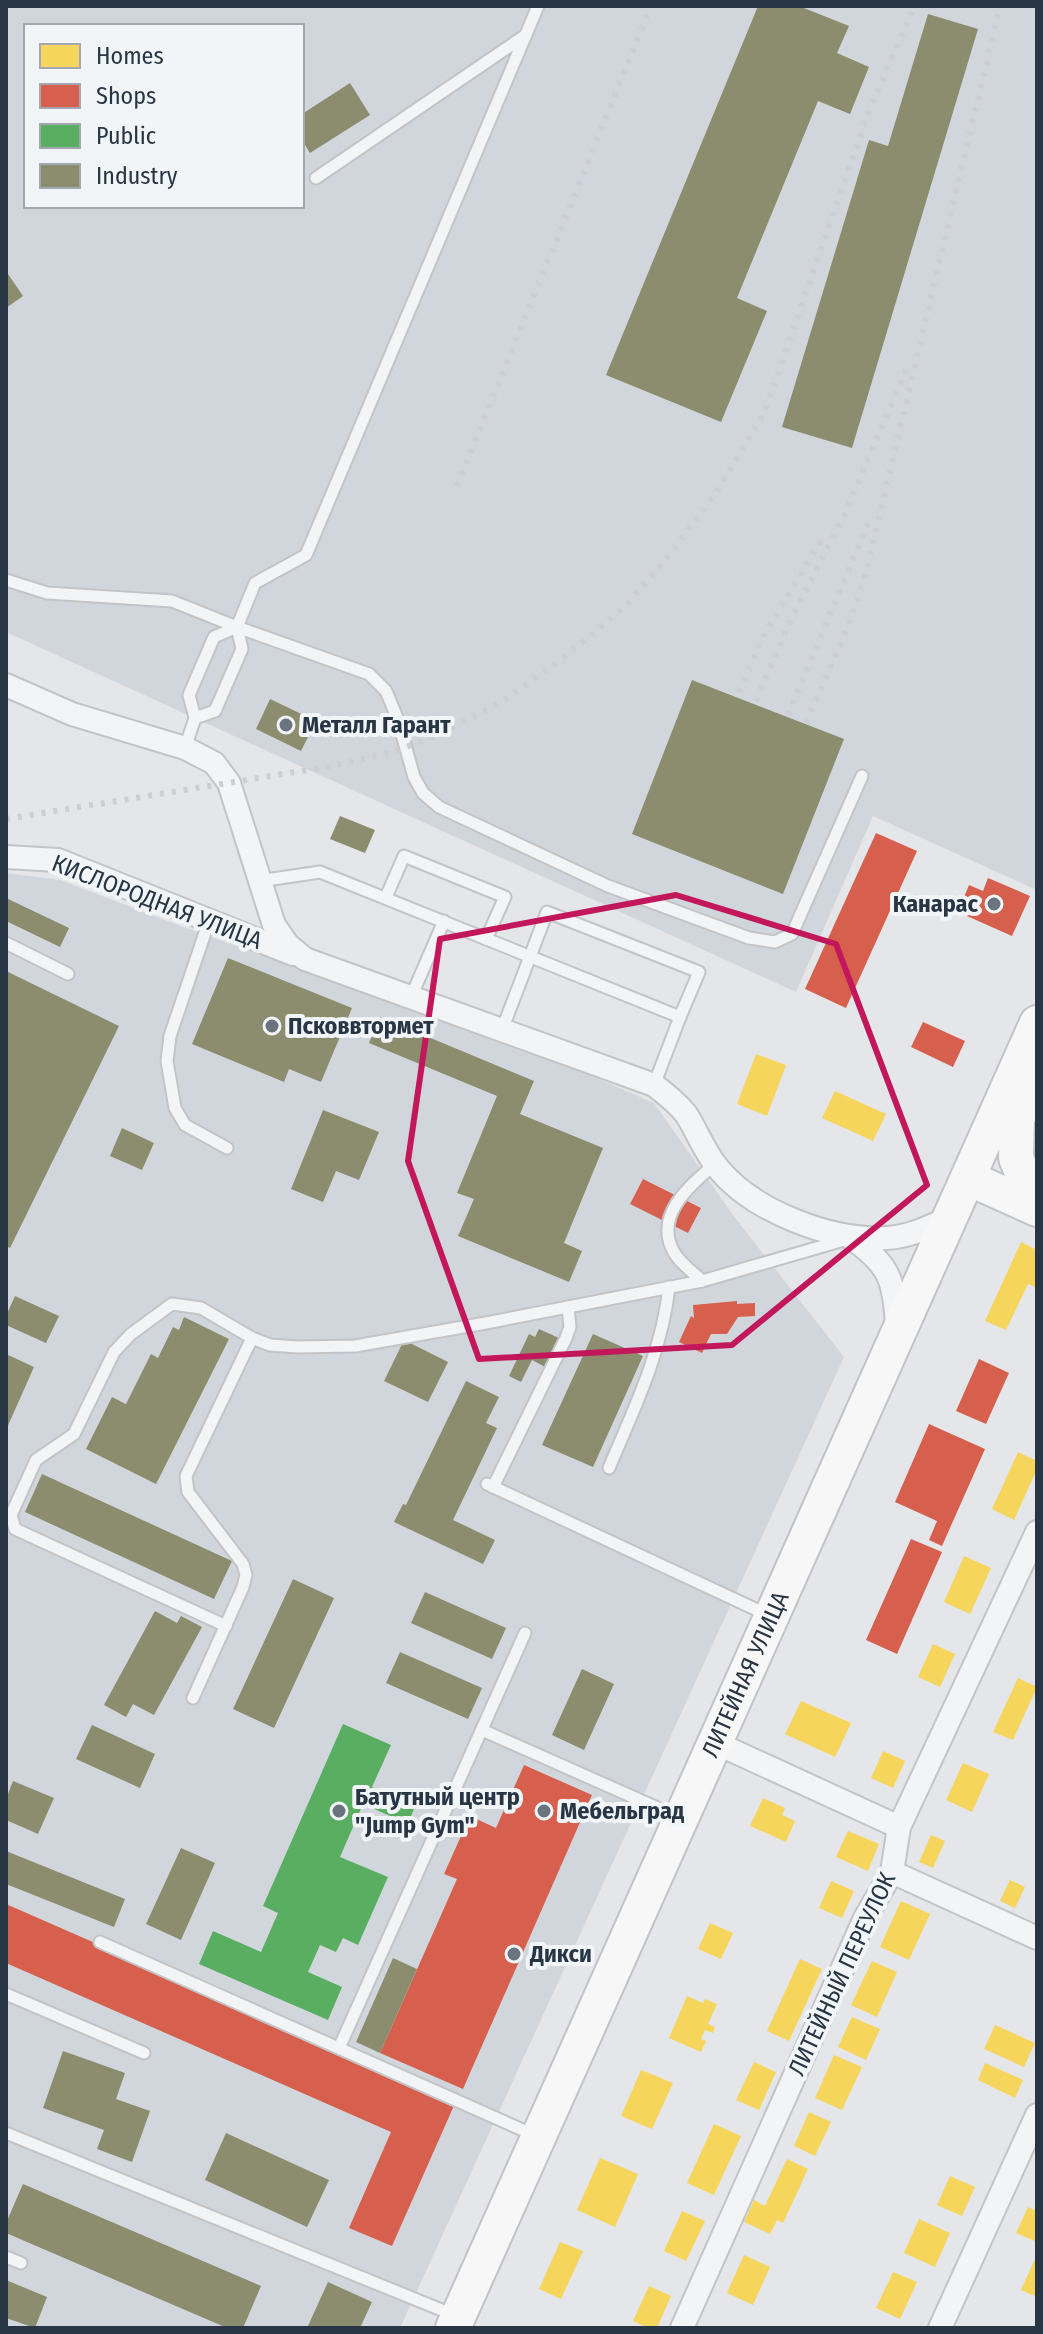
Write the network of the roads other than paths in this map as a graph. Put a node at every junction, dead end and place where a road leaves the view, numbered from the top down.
1 (538, 6) edge
2 (526, 35) junction
3 (316, 178) dead end
4 (6, 580) edge
5 (237, 627) junction
6 (6, 685) edge
7 (195, 718) junction
8 (185, 748) junction
9 (862, 776) dead end
10 (6, 857) edge
11 (259, 881) junction
12 (386, 897) junction
13 (209, 921) junction
14 (444, 921) junction
15 (486, 939) junction
16 (6, 943) edge
17 (530, 957) junction
18 (305, 959) junction
19 (68, 974) dead end
20 (411, 997) junction
21 (680, 1017) junction
22 (502, 1030) junction
23 (1032, 1035) edge
24 (654, 1085) junction
25 (227, 1148) dead end
26 (715, 1164) junction
27 (968, 1178) junction
28 (1037, 1191) edge
29 (1037, 1209) edge
30 (949, 1218) junction
31 (851, 1238) junction
32 (702, 1281) junction
33 (669, 1287) junction
34 (568, 1307) junction
35 (897, 1332) junction
36 (252, 1338) junction
37 (609, 1468) dead end
38 (1037, 1532) edge
39 (773, 1617) junction
40 (226, 1626) junction
41 (525, 1633) dead end
42 (193, 1698) dead end
43 (482, 1730) junction
44 (716, 1743) junction
45 (683, 1819) junction
46 (899, 1827) junction
47 (892, 1872) junction
48 (1037, 1938) edge
49 (100, 1942) dead end
50 (6, 1994) edge
51 (339, 2048) junction
52 (144, 2053) dead end
53 (1037, 2115) edge
54 (6, 2133) edge
55 (539, 2137) junction
56 (6, 2257) edge
57 (21, 2263) dead end
58 (456, 2322) edge
59 (682, 2328) edge
60 (940, 2328) edge

1 - 2 lane
2 - 3 lane
2 - 5 lane
4 - 5 lane
5 - 7 lane
5 - 7 lane
5 - 9 lane
6 - 8 street
7 - 8 lane
8 - 11 street
10 - 13 street, КИСЛОРОДНАЯ УЛИЦА
11 - 12 lane
11 - 18 street
12 - 14 lane
12 - 15 lane
13 - 18 street, КИСЛОРОДНАЯ УЛИЦА
13 - 25 lane
14 - 15 lane
14 - 20 lane
15 - 17 lane
16 - 19 lane
17 - 21 lane
17 - 21 lane
17 - 22 lane
18 - 20 street, КИСЛОРОДНАЯ УЛИЦА
20 - 22 street, КИСЛОРОДНАЯ УЛИЦА
21 - 24 lane
22 - 24 street, КИСЛОРОДНАЯ УЛИЦА
23 - 27 main road, ЛИТЕЙНАЯ УЛИЦА
23 - 28 main road
24 - 26 street
26 - 31 street
26 - 32 lane
27 - 29 main road
27 - 30 main road, ЛИТЕЙНАЯ УЛИЦА
30 - 31 street
30 - 35 main road, ЛИТЕЙНАЯ УЛИЦА
31 - 32 lane
31 - 35 street
32 - 33 lane
33 - 34 lane
33 - 37 lane
34 - 36 lane
34 - 39 lane
35 - 39 main road, ЛИТЕЙНАЯ УЛИЦА
36 - 40 lane
36 - 40 lane
38 - 46 street, ЛИТЕЙНЫЙ ПЕРЕУЛОК
39 - 44 main road, ЛИТЕЙНАЯ УЛИЦА
40 - 42 lane
41 - 43 lane
43 - 45 lane
43 - 51 lane
44 - 45 main road, ЛИТЕЙНАЯ УЛИЦА
44 - 46 street
45 - 55 main road, ЛИТЕЙНАЯ УЛИЦА
46 - 47 street, ЛИТЕЙНЫЙ ПЕРЕУЛОК
47 - 48 street
47 - 59 street, ЛИТЕЙНЫЙ ПЕРЕУЛОК
49 - 51 lane
50 - 52 lane
51 - 55 lane
53 - 60 street
54 - 58 lane
55 - 58 main road, ЛИТЕЙНАЯ УЛИЦА
56 - 57 lane

